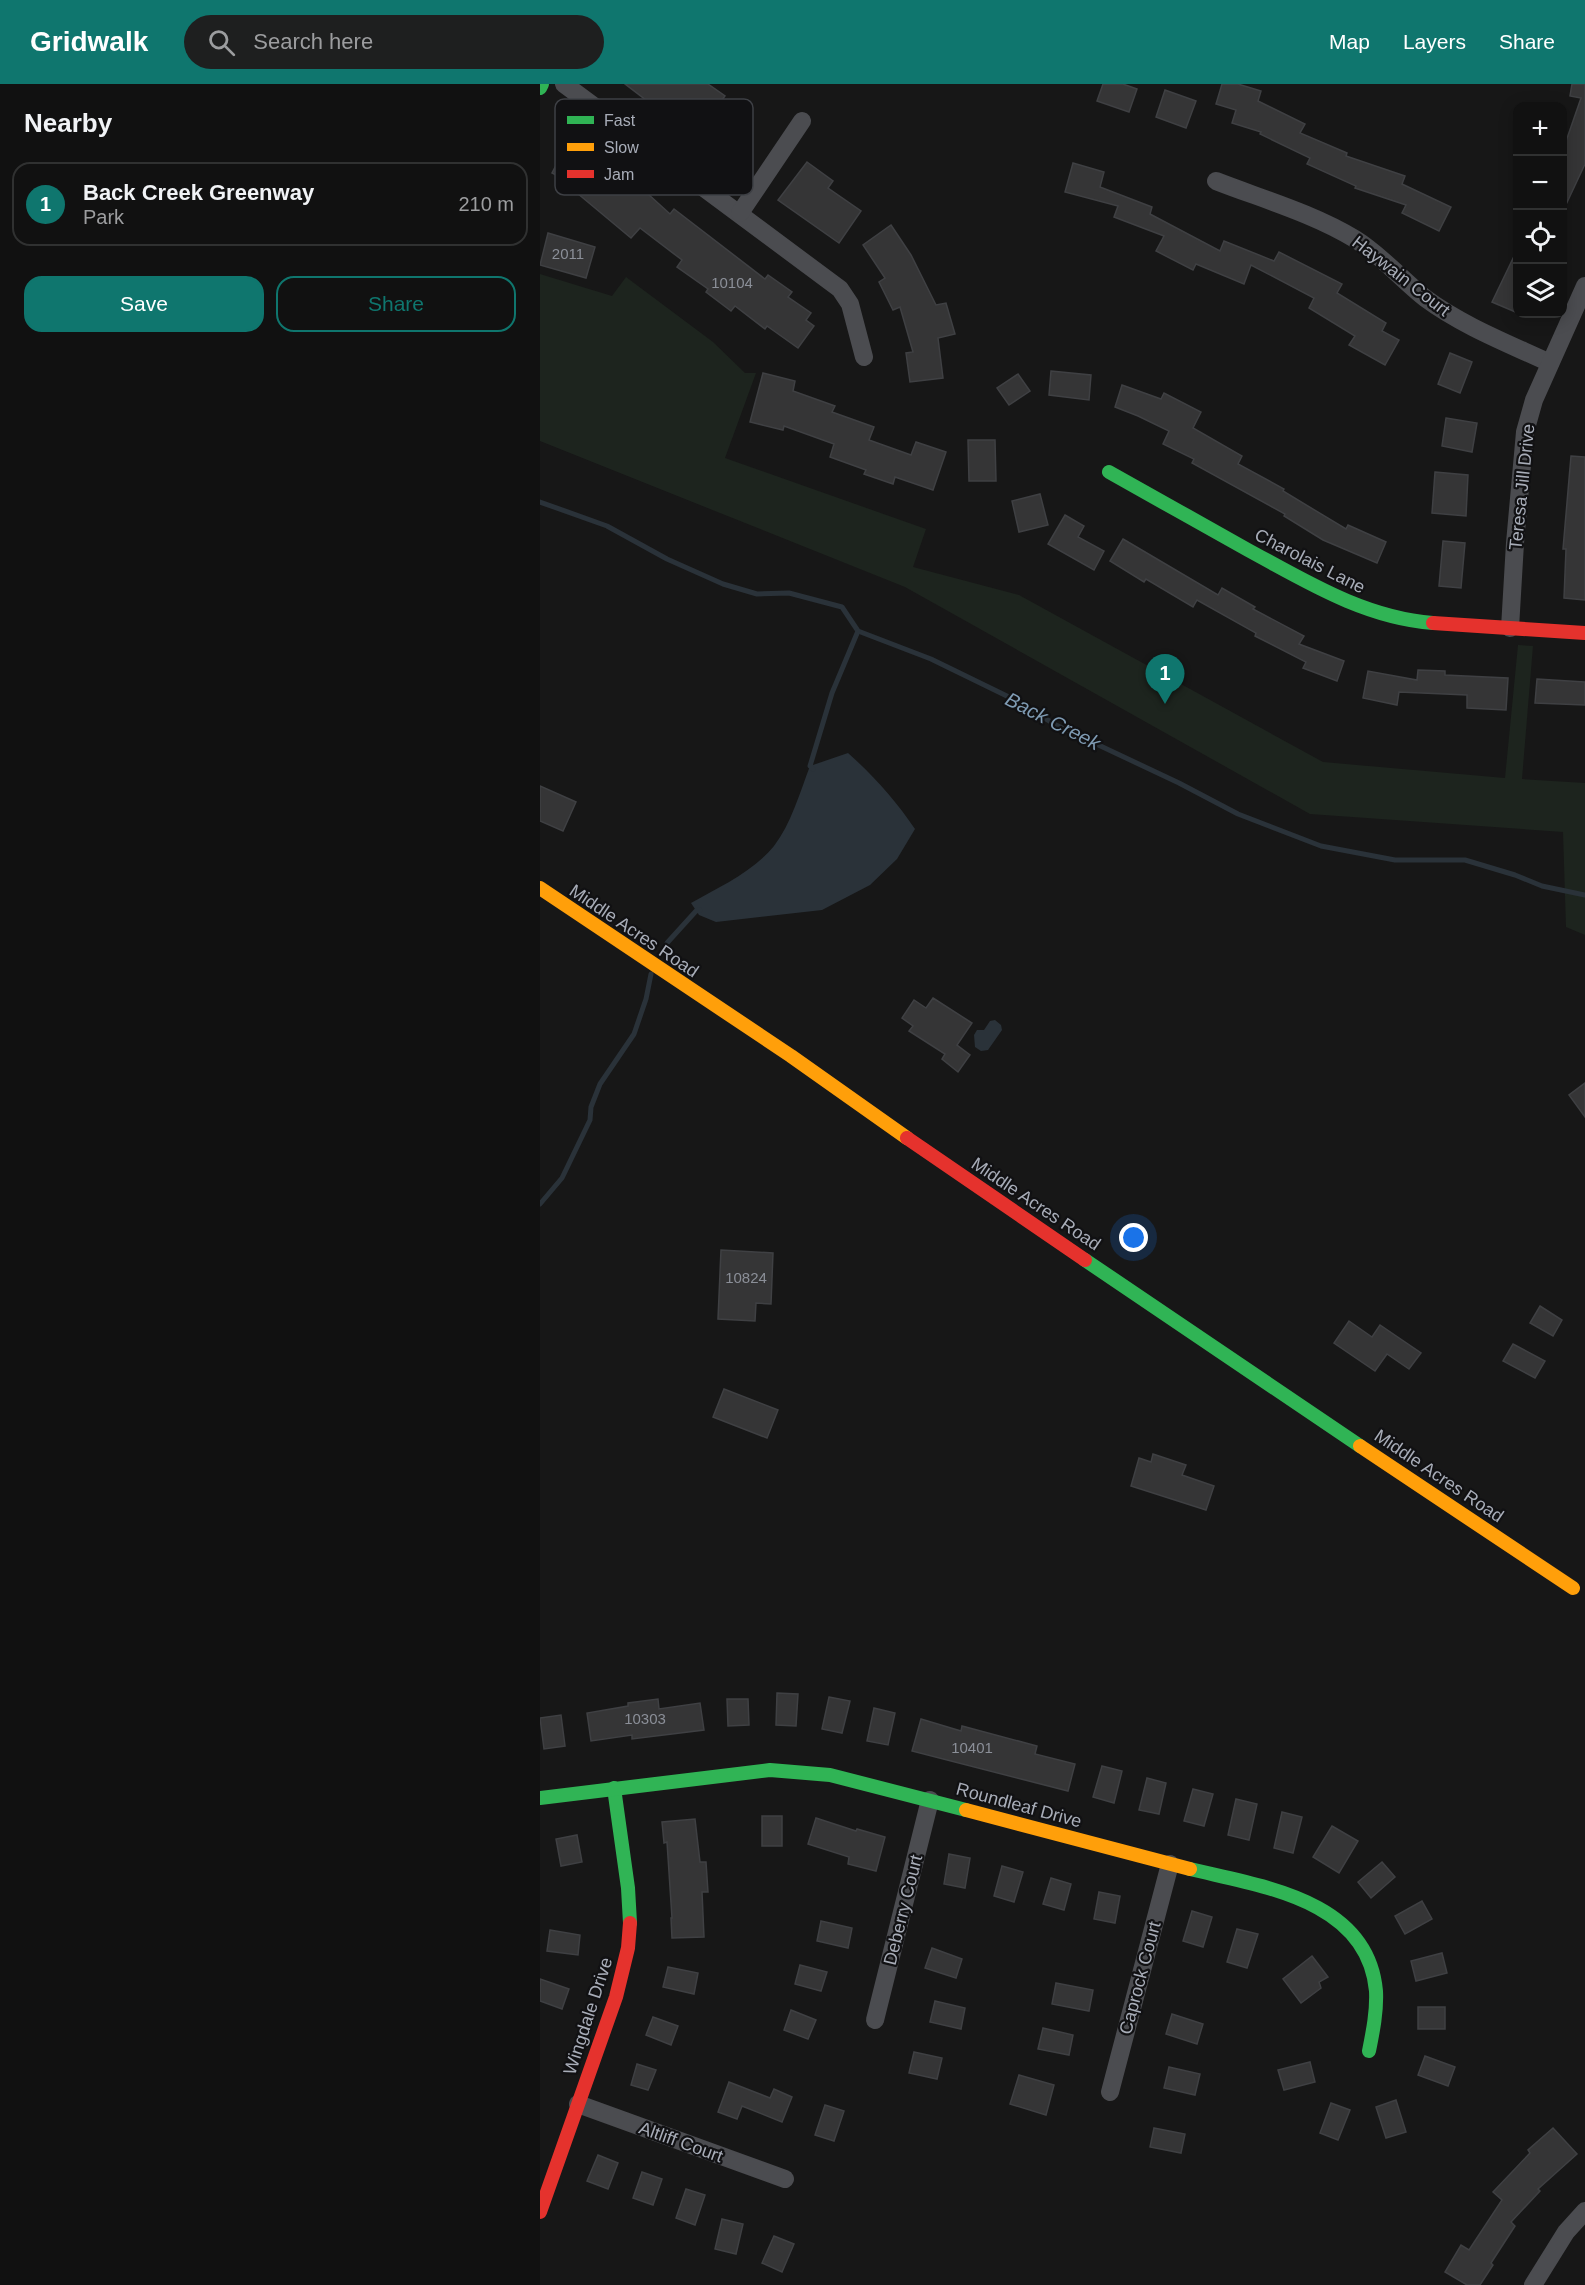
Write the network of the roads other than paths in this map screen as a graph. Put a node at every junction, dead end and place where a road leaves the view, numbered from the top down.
1 (542, 84) edge
2 (564, 84) edge
3 (540, 88) edge
4 (584, 99) edge
5 (802, 122) dead end
6 (1216, 181) dead end
7 (753, 194) edge
8 (715, 195) edge
9 (752, 195) edge
10 (740, 213) junction
11 (1585, 286) edge
12 (864, 357) dead end
13 (1550, 363) junction
14 (1109, 472) dead end
15 (1510, 628) junction
16 (1585, 633) edge
17 (540, 888) edge
18 (1573, 1588) dead end
19 (614, 1788) junction
20 (540, 1798) edge
21 (930, 1800) junction
22 (1170, 1864) junction
23 (875, 2020) dead end
24 (1369, 2051) dead end
25 (1110, 2092) dead end
26 (578, 2104) junction
27 (785, 2179) dead end
28 (1585, 2211) edge
29 (540, 2212) edge
30 (1533, 2285) edge

1 - 3 street
2 - 4 street
5 - 7 street
6 - 13 street, Haywain Court
8 - 10 street
9 - 10 street
10 - 12 street
11 - 13 street, Teresa Jill Drive
13 - 15 street, Teresa Jill Drive
14 - 15 street, Charolais Lane
15 - 16 street, Charolais Lane
17 - 18 street, Middle Acres Road
19 - 20 street, Roundleaf Drive
19 - 21 street, Roundleaf Drive
19 - 26 street, Wingdale Drive
21 - 22 street, Roundleaf Drive
21 - 23 street, Deberry Court
22 - 24 street, Roundleaf Drive
22 - 25 street, Caprock Court
26 - 27 street, Altliff Court
26 - 29 street, Wingdale Drive
28 - 30 street

